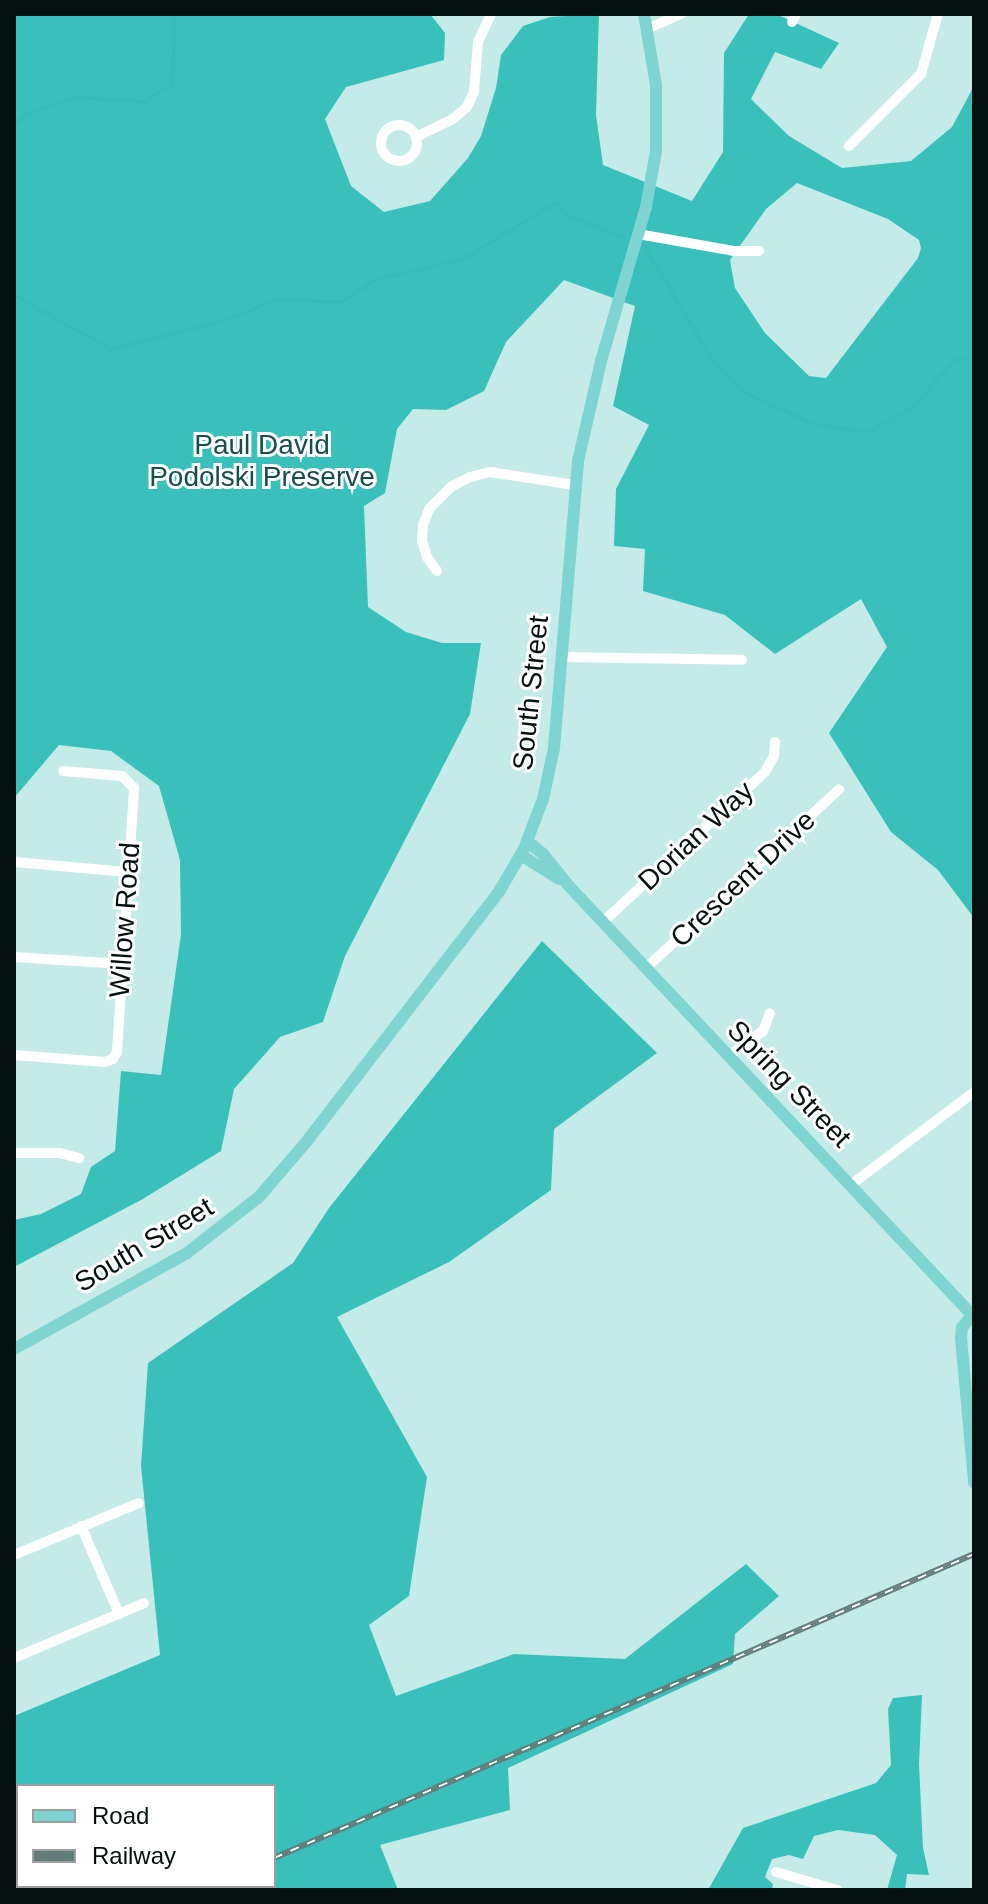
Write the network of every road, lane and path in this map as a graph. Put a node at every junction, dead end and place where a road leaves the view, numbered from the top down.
1 (491, 14) edge
2 (644, 14) edge
3 (681, 14) edge
4 (938, 14) edge
5 (647, 29) junction
6 (416, 137) dead end
7 (849, 146) dead end
8 (638, 234) junction
9 (759, 251) dead end
10 (574, 485) junction
11 (437, 571) dead end
12 (561, 657) junction
13 (742, 660) dead end
14 (775, 742) dead end
15 (63, 771) dead end
16 (839, 789) dead end
17 (527, 841) junction
18 (521, 855) junction
19 (14, 862) edge
20 (128, 872) junction
21 (568, 885) junction
22 (603, 922) junction
23 (14, 957) edge
24 (123, 964) junction
25 (646, 968) junction
26 (770, 1013) dead end
27 (14, 1055) edge
28 (729, 1056) junction
29 (974, 1092) edge
30 (14, 1153) edge
31 (79, 1158) dead end
32 (852, 1184) junction
33 (973, 1316) edge
34 (14, 1349) edge
35 (974, 1482) edge
36 (139, 1503) dead end
37 (81, 1526) junction
38 (14, 1555) edge
39 (144, 1603) dead end
40 (119, 1614) junction
41 (14, 1658) edge
42 (776, 1872) dead end
43 (837, 1890) edge

1 - 6 street
2 - 5 main road, South Street
3 - 5 street
4 - 7 street
5 - 8 main road, South Street
8 - 9 street
8 - 10 main road, South Street
10 - 11 street
10 - 12 main road, South Street
12 - 13 street
12 - 17 main road, South Street
14 - 22 street, Dorian Way
15 - 20 street, Willow Road
16 - 25 street, Crescent Drive
17 - 18 main road, South Street
17 - 21 main road, Spring Street
18 - 21 main road, Spring Street
18 - 34 main road, South Street
19 - 20 street
20 - 24 street, Willow Road
21 - 22 main road, Spring Street
22 - 25 main road, Spring Street
23 - 24 street
24 - 27 street, Willow Road
25 - 28 main road, Spring Street
26 - 28 street
28 - 32 main road, Spring Street
29 - 32 street
30 - 31 street
32 - 33 main road, Spring Street
33 - 35 main road
36 - 37 street
37 - 38 street
37 - 40 street
39 - 40 street
40 - 41 street
42 - 43 street

